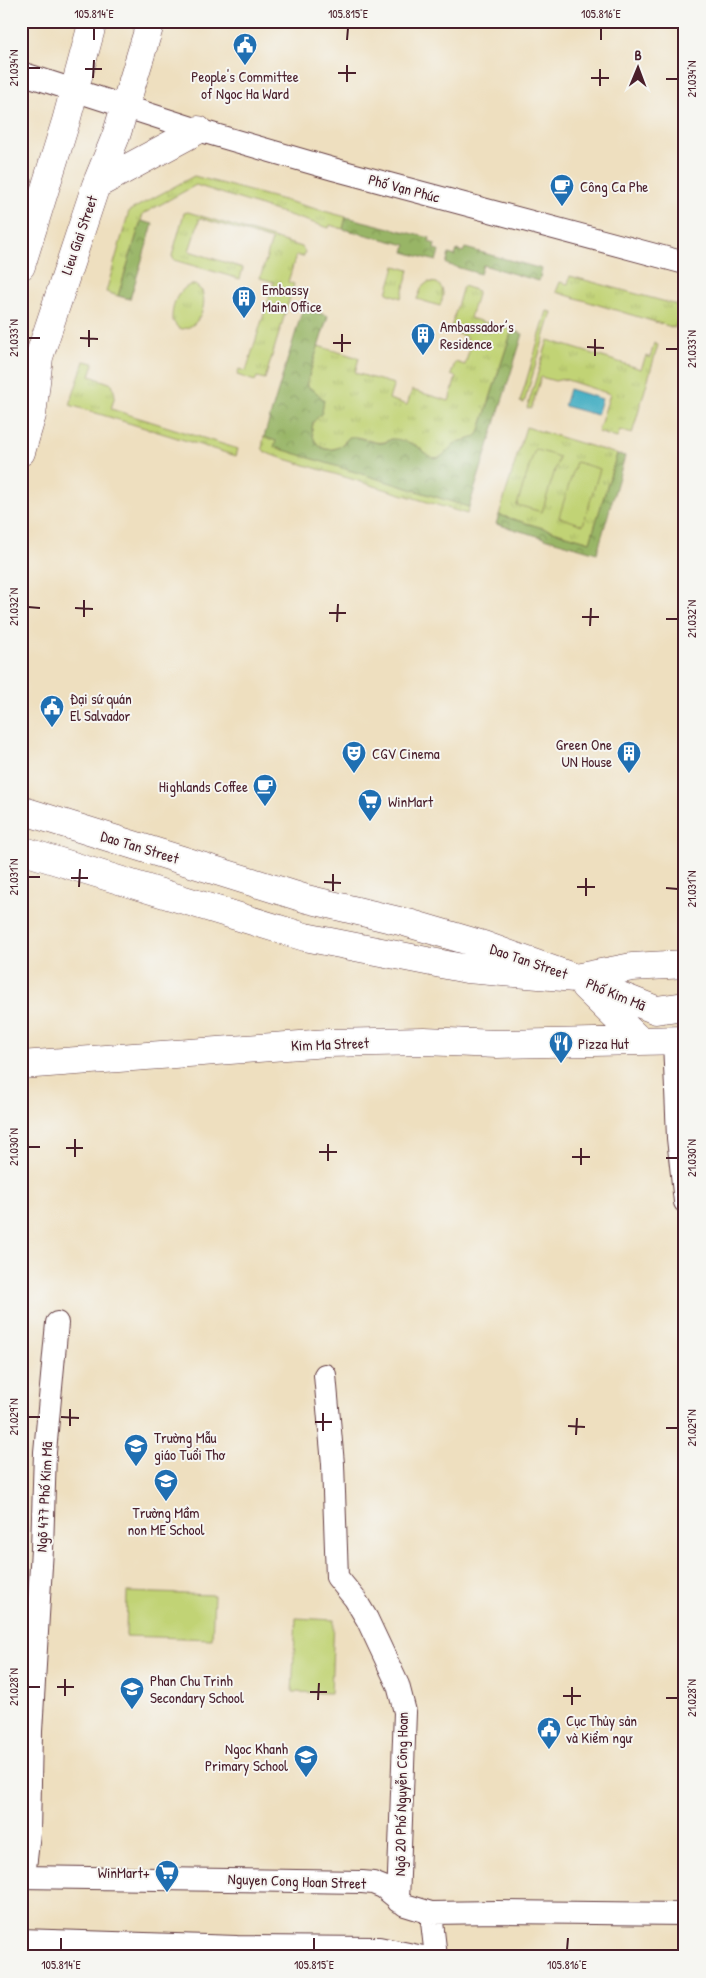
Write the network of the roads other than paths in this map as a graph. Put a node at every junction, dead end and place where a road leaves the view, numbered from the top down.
1 (93, 21) edge
2 (151, 21) edge
3 (21, 73) edge
4 (75, 90) junction
5 (125, 107) junction
6 (198, 130) junction
7 (96, 186) junction
8 (685, 263) edge
9 (21, 266) edge
10 (39, 358) junction
11 (21, 387) edge
12 (21, 452) edge
13 (21, 810) edge
14 (21, 850) edge
15 (685, 964) edge
16 (575, 978) junction
17 (685, 1006) edge
18 (640, 1041) junction
19 (680, 1041) edge
20 (21, 1065) edge
21 (685, 1202) edge
22 (57, 1323) dead end
23 (325, 1375) dead end
24 (23, 1877) edge
25 (398, 1901) junction
26 (432, 1912) junction
27 (685, 1914) edge
28 (21, 1940) edge
29 (423, 1957) edge
30 (436, 1957) edge

1 - 4 main road
2 - 5 main road, Lieu Giai Street
3 - 4 street, Phố Vạn Phúc
4 - 5 street, Phố Vạn Phúc
4 - 9 main road
5 - 6 street, Phố Vạn Phúc
5 - 7 main road, Lieu Giai Street
6 - 7 main road
6 - 8 street, Phố Vạn Phúc
7 - 10 main road, Lieu Giai Street
10 - 11 main road
10 - 12 main road, Lieu Giai Street
13 - 16 main road, Dao Tan Street
14 - 16 main road, Dao Tan Street
15 - 16 main road
16 - 17 main road, Phố Kim Mã
16 - 18 main road
18 - 19 main road, Kim Ma Street
18 - 20 main road, Kim Ma Street
19 - 21 street
22 - 24 street, Ngõ 477 Phố Kim Mã
23 - 25 street, Ngõ 20 Phố Nguyễn Công Hoan
24 - 25 street, Nguyen Cong Hoan Street
25 - 26 street, Nguyen Cong Hoan Street
26 - 27 street, Nguyen Cong Hoan Street
26 - 30 street
28 - 29 street

